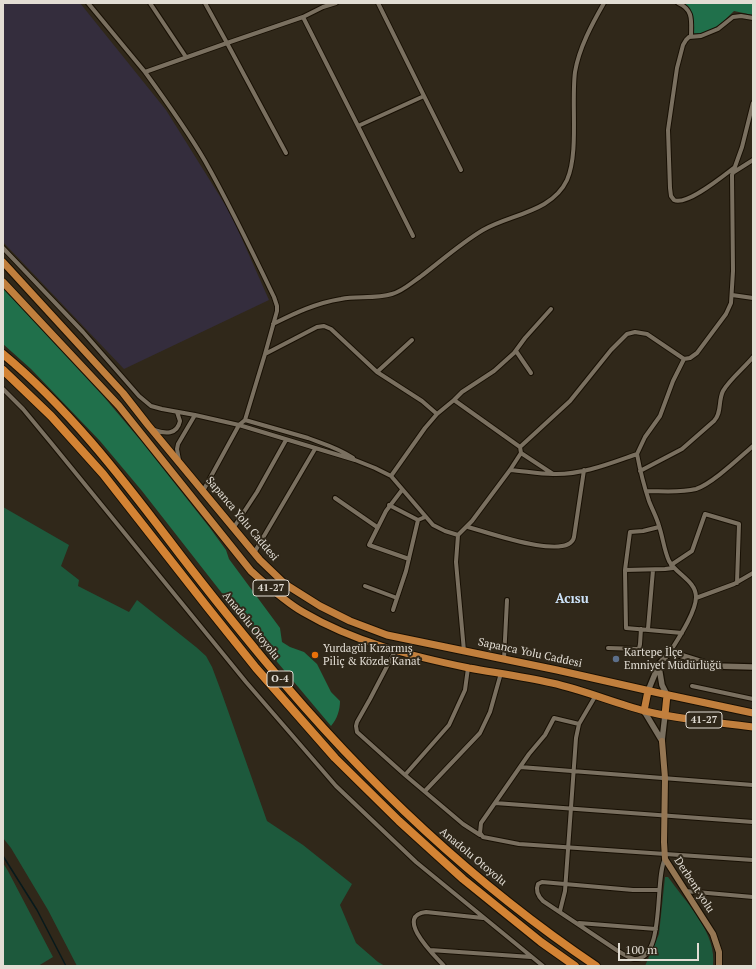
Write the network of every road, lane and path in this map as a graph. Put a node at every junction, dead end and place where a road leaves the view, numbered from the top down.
1 (88, 3) edge
2 (150, 3) edge
3 (205, 3) edge
4 (336, 3) edge
5 (378, 3) edge
6 (604, 3) edge
7 (678, 3) edge
8 (303, 16) junction
9 (753, 18) edge
10 (691, 36) junction
11 (227, 43) junction
12 (186, 57) junction
13 (145, 72) junction
14 (424, 96) junction
15 (753, 104) edge
16 (358, 126) junction
17 (286, 153) dead end
18 (753, 160) edge
19 (736, 167) junction
20 (462, 170) dead end
21 (734, 172) junction
22 (412, 236) dead end
23 (3, 248) edge
24 (3, 262) edge
25 (3, 282) edge
26 (732, 295) junction
27 (753, 298) edge
28 (551, 309) dead end
29 (273, 324) junction
30 (412, 340) dead end
31 (516, 351) junction
32 (3, 354) edge
33 (264, 354) junction
34 (753, 357) edge
35 (684, 359) junction
36 (3, 370) edge
37 (377, 372) junction
38 (530, 373) dead end
39 (3, 389) edge
40 (454, 400) junction
41 (177, 412) junction
42 (437, 414) junction
43 (195, 415) junction
44 (245, 420) junction
45 (239, 425) junction
46 (151, 430) junction
47 (286, 440) junction
48 (753, 446) edge
49 (520, 448) junction
50 (315, 449) junction
51 (521, 453) junction
52 (637, 454) junction
53 (355, 460) junction
54 (179, 462) junction
55 (510, 470) junction
56 (584, 470) junction
57 (640, 471) junction
58 (553, 474) junction
59 (391, 476) junction
60 (402, 490) junction
61 (203, 491) junction
62 (646, 491) junction
63 (335, 498) dead end
64 (389, 506) junction
65 (425, 517) junction
66 (418, 520) junction
67 (468, 526) junction
68 (234, 527) junction
69 (377, 527) junction
70 (659, 527) junction
71 (458, 535) junction
72 (254, 553) junction
73 (409, 558) junction
74 (672, 566) junction
75 (625, 570) junction
76 (653, 570) junction
77 (753, 574) edge
78 (737, 583) junction
79 (365, 586) dead end
80 (397, 598) junction
81 (696, 598) junction
82 (507, 600) dead end
83 (394, 610) dead end
84 (641, 629) junction
85 (648, 629) junction
86 (682, 633) junction
87 (364, 641) junction
88 (608, 648) dead end
89 (361, 650) dead end
90 (395, 651) junction
91 (464, 651) junction
92 (670, 652) junction
93 (504, 659) junction
94 (659, 664) junction
95 (753, 667) edge
96 (468, 668) junction
97 (501, 673) junction
98 (692, 686) dead end
99 (648, 691) junction
100 (596, 695) junction
101 (667, 695) junction
102 (753, 699) edge
103 (644, 711) junction
104 (753, 713) edge
105 (664, 715) junction
106 (579, 724) junction
107 (753, 727) edge
108 (662, 741) junction
109 (520, 768) junction
110 (574, 772) junction
111 (404, 775) junction
112 (665, 778) junction
113 (753, 785) edge
114 (424, 791) junction
115 (495, 803) junction
116 (572, 809) junction
117 (664, 816) junction
118 (753, 822) edge
119 (480, 835) junction
120 (569, 847) junction
121 (665, 857) junction
122 (753, 860) edge
123 (566, 884) junction
124 (659, 890) junction
125 (684, 891) junction
126 (753, 897) edge
127 (560, 911) junction
128 (483, 918) junction
129 (578, 923) junction
130 (656, 929) junction
131 (430, 950) junction
132 (531, 957) junction
133 (444, 966) edge
134 (543, 966) edge
135 (575, 966) edge
136 (596, 966) edge
137 (719, 966) edge

1 - 13 street
2 - 12 street
3 - 11 street
4 - 8 street
5 - 14 street
6 - 29 street
7 - 10 street
8 - 11 street
8 - 16 street
9 - 10 street
10 - 19 street
11 - 12 street
11 - 17 street
12 - 13 street
13 - 29 street
14 - 16 street
14 - 20 street
15 - 19 street
16 - 22 street
18 - 21 street
19 - 21 street
21 - 26 street
23 - 41 street
24 - 46 highway, Sapanca Yolu Caddesi
25 - 87 highway, 41-27
26 - 27 street
26 - 35 street
28 - 31 street
29 - 33 street
30 - 37 street
31 - 38 street
31 - 40 street
32 - 136 highway, Anadolu Otoyolu / O-4
33 - 37 street
33 - 44 street
34 - 57 street
35 - 49 street
35 - 52 street
36 - 135 highway, Anadolu Otoyolu / O-4
37 - 42 street
39 - 128 street
40 - 42 street
40 - 49 street
41 - 43 street
41 - 46 street
42 - 59 street
43 - 45 street
43 - 54 street
44 - 45 street
44 - 53 street
45 - 47 street
45 - 61 street
46 - 54 highway, Sapanca Yolu Caddesi
47 - 50 street
47 - 68 street
48 - 62 street
49 - 51 street
50 - 53 street
50 - 72 street
51 - 55 street
51 - 58 street
52 - 56 street
52 - 57 street
53 - 59 street
54 - 61 highway, Sapanca Yolu Caddesi
55 - 58 street
55 - 67 street
56 - 58 street
56 - 67 street
57 - 62 street
59 - 60 street
60 - 64 street
60 - 65 street
61 - 68 highway, Sapanca Yolu Caddesi
62 - 70 street
63 - 69 street
64 - 66 street
64 - 69 street
65 - 66 street
65 - 71 street
66 - 73 street
67 - 71 street
68 - 72 highway, Sapanca Yolu Caddesi
69 - 73 street
70 - 74 street
70 - 75 street
71 - 91 street
72 - 91 highway, Sapanca Yolu Caddesi
73 - 80 street
74 - 76 street
74 - 78 street
74 - 81 street
75 - 76 street
75 - 84 street
76 - 85 street
77 - 78 street
78 - 81 street
79 - 80 street
80 - 83 street
81 - 86 street
82 - 93 street
84 - 85 street
84 - 88 street
85 - 86 street
86 - 92 street
87 - 89 street
87 - 90 highway, 41-27
90 - 96 highway, 41-27
90 - 111 street
91 - 93 highway, Sapanca Yolu Caddesi
92 - 94 street
92 - 95 street
93 - 99 highway, Sapanca Yolu Caddesi
94 - 99 street
94 - 101 street
96 - 97 highway, 41-27
96 - 111 street
97 - 100 highway, 41-27
97 - 114 street
98 - 102 street
99 - 101 highway, Sapanca Yolu Caddesi
99 - 103 highway
100 - 103 highway, 41-27
100 - 106 street
101 - 104 highway, Sapanca Yolu Caddesi
101 - 105 highway
103 - 105 highway, 41-27
103 - 108 street
105 - 107 highway, 41-27
105 - 108 street
106 - 109 street
106 - 110 street
108 - 112 main road, Derbent yolu
109 - 110 street
109 - 115 street
110 - 112 street
110 - 116 street
111 - 114 street
112 - 113 street
112 - 117 main road, Derbent yolu
114 - 119 street
115 - 116 street
115 - 119 street
116 - 117 street
116 - 120 street
117 - 118 street
117 - 121 main road, Derbent yolu
119 - 120 street
120 - 121 street
120 - 123 street
121 - 122 street
121 - 124 street
121 - 125 main road, Derbent yolu
123 - 124 street
123 - 127 street
123 - 127 street
124 - 130 street
125 - 126 street
125 - 137 main road, Derbent yolu
127 - 129 street
128 - 131 street
128 - 132 street
129 - 130 street
129 - 130 street
131 - 132 street
131 - 133 street
132 - 134 street

